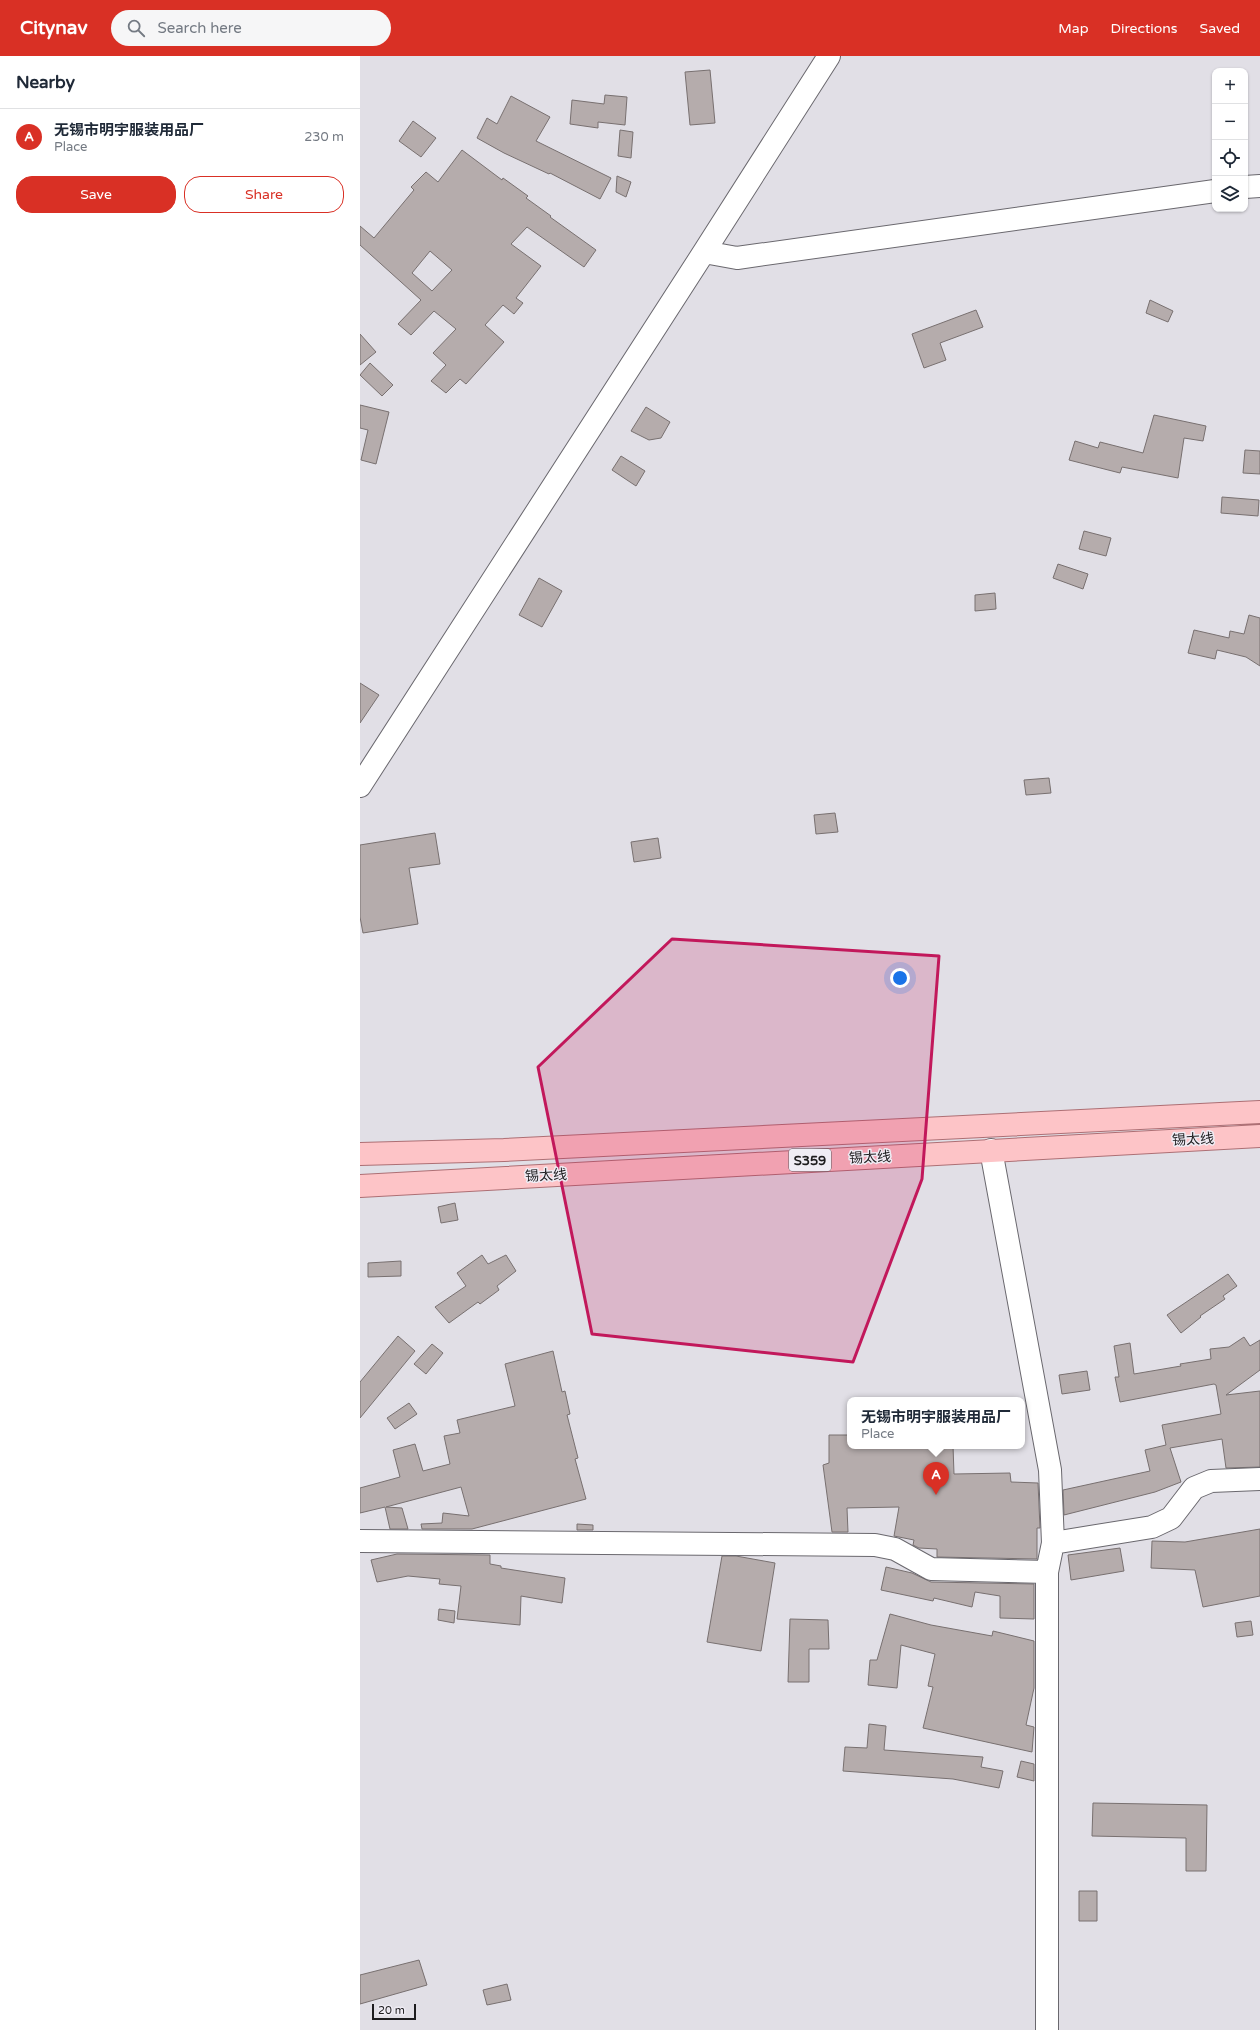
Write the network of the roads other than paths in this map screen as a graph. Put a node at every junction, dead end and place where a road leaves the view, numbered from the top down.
1 (829, 56) edge
2 (1260, 186) edge
3 (1248, 187) edge
4 (1212, 191) edge
5 (704, 252) junction
6 (360, 786) edge
7 (1260, 1112) edge
8 (1260, 1136) edge
9 (992, 1150) junction
10 (360, 1154) edge
11 (360, 1186) edge
12 (1260, 1479) edge
13 (360, 1541) edge
14 (1053, 1543) junction
15 (1047, 1572) junction
16 (1047, 2030) edge

1 - 5 street
2 - 3 street
4 - 5 street
5 - 6 street
7 - 10 main road, 锡太线 / S359
8 - 9 main road, 锡太线 / S359
9 - 11 main road, 锡太线 / S359
9 - 14 street
12 - 14 street
13 - 15 street
14 - 15 street
15 - 16 street

